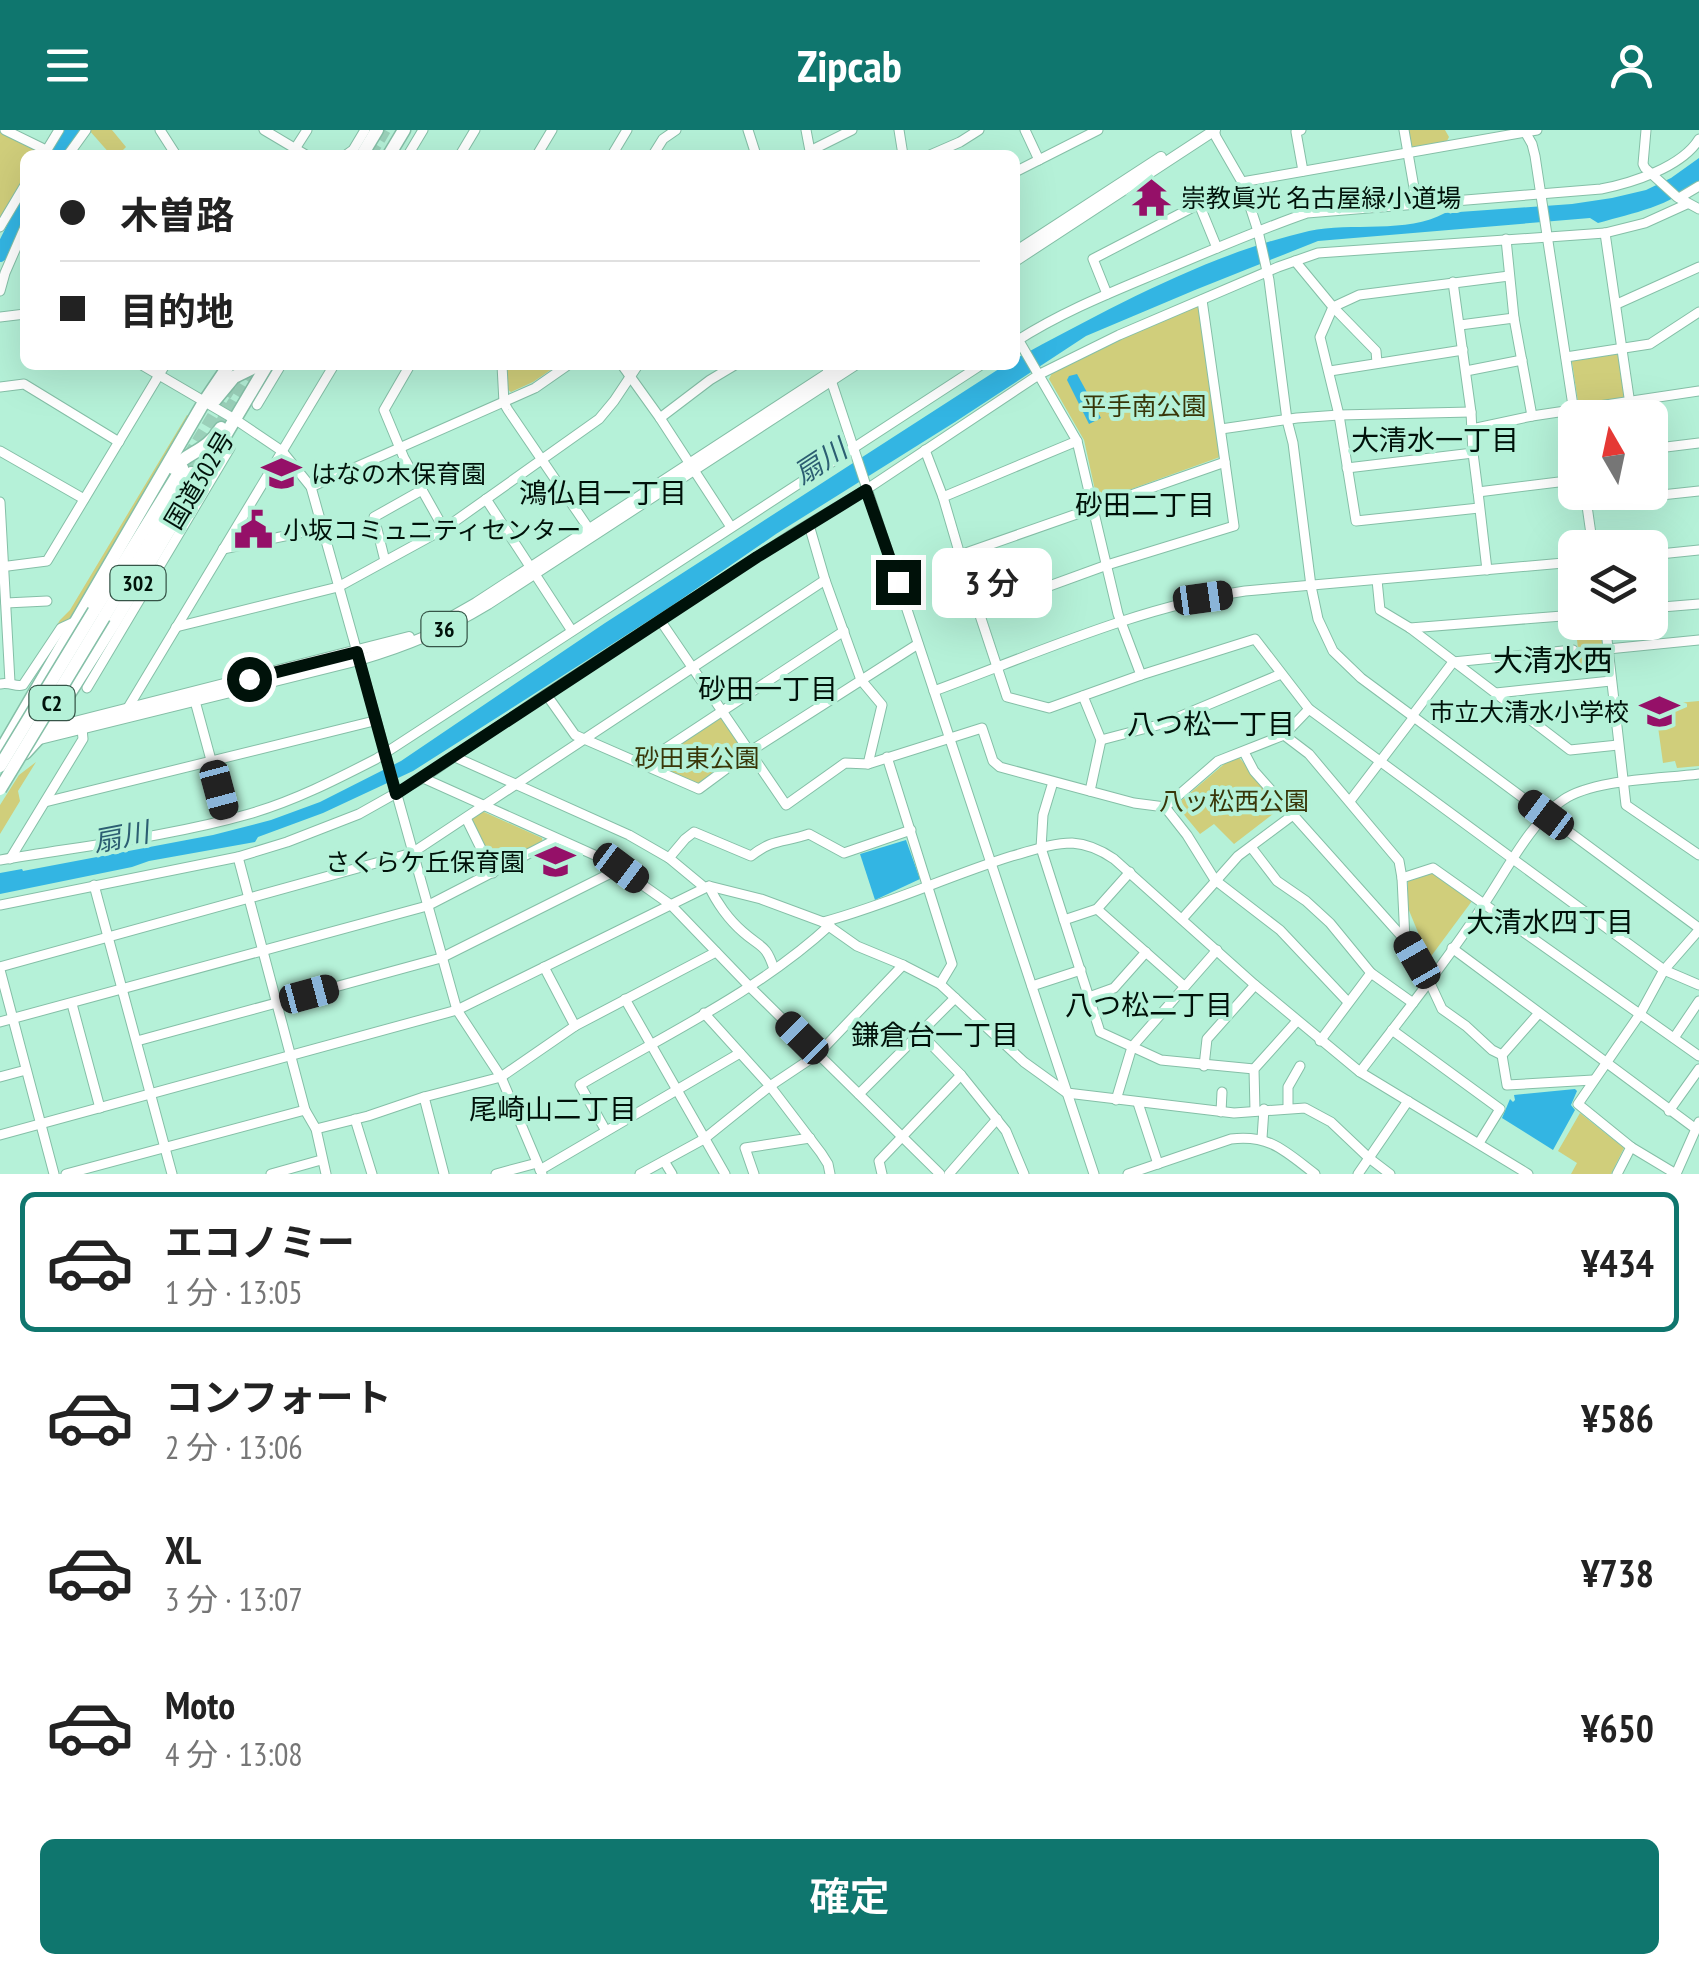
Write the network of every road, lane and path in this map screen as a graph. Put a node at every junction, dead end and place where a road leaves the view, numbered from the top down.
1 (4, 130) edge
2 (264, 130) edge
3 (676, 130) edge
4 (852, 130) edge
5 (979, 130) edge
6 (1025, 130) edge
7 (1072, 130) edge
8 (1098, 130) edge
9 (1202, 130) edge
10 (1214, 130) edge
11 (1300, 130) edge
12 (1404, 130) edge
13 (1448, 130) edge
14 (1537, 130) edge
15 (1646, 130) edge
16 (1525, 131) edge
17 (1699, 139) edge
18 (1077, 141) junction
19 (1456, 144) junction
20 (41, 150) edge
21 (290, 150) edge
22 (657, 150) edge
23 (816, 150) edge
24 (942, 150) edge
25 (1408, 152) junction
26 (1039, 160) junction
27 (1020, 170) edge
28 (1303, 171) junction
29 (1650, 174) junction
30 (1242, 182) junction
31 (1699, 186) edge
32 (1542, 200) junction
33 (1681, 200) junction
34 (1417, 204) junction
35 (1699, 209) edge
36 (18, 221) edge
37 (0, 228) edge
38 (1606, 233) junction
39 (1259, 235) junction
40 (1548, 235) junction
41 (1506, 239) junction
42 (1217, 248) junction
43 (1020, 249) edge
44 (1020, 258) edge
45 (1295, 261) junction
46 (1266, 267) junction
47 (1699, 267) edge
48 (1508, 276) junction
49 (1453, 282) junction
50 (0, 292) edge
51 (1107, 294) junction
52 (1202, 300) junction
53 (1616, 304) junction
54 (1332, 307) junction
55 (1699, 312) edge
56 (1514, 318) junction
57 (1460, 325) junction
58 (1020, 340) edge
59 (1020, 344) edge
60 (1621, 348) junction
61 (1464, 350) junction
62 (1566, 357) junction
63 (1522, 360) junction
64 (1377, 362) junction
65 (150, 370) edge
66 (163, 370) edge
67 (226, 370) edge
68 (249, 370) edge
69 (264, 370) edge
70 (278, 370) edge
71 (331, 370) edge
72 (407, 370) edge
73 (502, 370) edge
74 (561, 370) edge
75 (626, 370) edge
76 (634, 370) edge
77 (727, 370) edge
78 (974, 370) edge
79 (1330, 371) junction
80 (1466, 371) junction
81 (1038, 372) junction
82 (829, 373) edge
83 (159, 376) junction
84 (630, 376) junction
85 (0, 387) edge
86 (1699, 392) edge
87 (1572, 400) edge
88 (1630, 400) joint
89 (204, 402) junction
90 (504, 402) junction
91 (257, 404) dead end
92 (1471, 412) junction
93 (1339, 415) junction
94 (1558, 415) edge
95 (1532, 416) junction
96 (660, 418) junction
97 (236, 420) junction
98 (1288, 420) junction
99 (1221, 429) junction
100 (1472, 429) junction
101 (1077, 441) junction
102 (119, 442) junction
103 (1699, 443) edge
104 (1668, 446) edge
105 (230, 448) dead end
106 (400, 448) junction
107 (0, 450) edge
108 (925, 450) junction
109 (282, 451) junction
110 (854, 452) junction
111 (1473, 453) junction
112 (540, 460) junction
113 (1225, 462) junction
114 (692, 467) junction
115 (1348, 468) junction
116 (196, 475) junction
117 (160, 481) junction
118 (1558, 482) edge
119 (865, 486) junction
120 (310, 488) junction
121 (422, 490) junction
122 (1699, 491) edge
123 (1478, 492) junction
124 (1668, 493) edge
125 (944, 497) junction
126 (84, 499) junction
127 (486, 499) junction
128 (0, 502) edge
129 (1094, 508) junction
130 (1480, 508) junction
131 (809, 525) junction
132 (731, 527) junction
133 (322, 528) junction
134 (444, 529) junction
135 (589, 530) junction
136 (223, 549) junction
137 (1699, 550) edge
138 (1668, 553) edge
139 (960, 555) junction
140 (386, 561) junction
141 (1558, 564) edge
142 (1107, 565) junction
143 (2, 567) edge
144 (533, 570) junction
145 (1487, 570) junction
146 (825, 580) junction
147 (1378, 580) junction
148 (1311, 586) junction
149 (338, 587) junction
150 (47, 601) dead end
151 (6, 604) junction
152 (1699, 604) edge
153 (1668, 607) edge
154 (978, 612) junction
155 (1558, 617) edge
156 (109, 619) junction
157 (660, 620) junction
158 (76, 621) junction
159 (1122, 622) junction
160 (176, 627) junction
161 (1410, 628) junction
162 (572, 631) junction
163 (844, 631) junction
164 (1607, 640) edge
165 (1699, 640) edge
166 (918, 644) junction
167 (1608, 649) junction
168 (1573, 650) dead end
169 (358, 656) junction
170 (1453, 662) junction
171 (693, 668) junction
172 (997, 668) junction
173 (1282, 674) junction
174 (1141, 675) junction
175 (861, 680) junction
176 (1611, 681) junction
177 (4, 683) edge
178 (87, 688) dead end
179 (934, 691) junction
180 (1496, 693) junction
181 (546, 694) junction
182 (1083, 696) junction
183 (195, 701) junction
184 (1309, 709) junction
185 (722, 710) junction
186 (124, 714) junction
187 (1413, 717) junction
188 (374, 720) junction
189 (82, 728) junction
190 (42, 734) junction
191 (1284, 735) junction
192 (949, 738) junction
193 (586, 740) junction
194 (1102, 740) junction
195 (1618, 744) junction
196 (2, 746) edge
197 (749, 752) junction
198 (1244, 752) junction
199 (456, 756) junction
200 (385, 757) junction
201 (887, 758) junction
202 (211, 761) junction
203 (1380, 761) junction
204 (642, 764) junction
205 (868, 764) junction
206 (0, 766) edge
207 (1699, 774) edge
208 (423, 778) junction
209 (1053, 782) junction
210 (1624, 783) junction
211 (516, 785) junction
212 (396, 791) junction
213 (0, 792) edge
214 (1090, 792) junction
215 (45, 802) junction
216 (1350, 802) junction
217 (483, 806) junction
218 (1164, 806) junction
219 (1546, 815) junction
220 (1293, 816) junction
221 (466, 818) junction
222 (227, 819) junction
223 (911, 830) junction
224 (557, 839) junction
225 (1251, 847) junction
226 (1041, 848) junction
227 (1696, 850) edge
228 (412, 853) junction
229 (238, 857) junction
230 (670, 858) junction
231 (1512, 859) junction
232 (5, 860) edge
233 (991, 863) junction
234 (621, 868) junction
235 (1130, 872) junction
236 (493, 873) junction
237 (1402, 878) junction
238 (1215, 880) junction
239 (928, 884) junction
240 (94, 885) junction
241 (707, 886) junction
242 (249, 900) junction
243 (0, 904) edge
244 (671, 905) junction
245 (427, 906) junction
246 (1484, 906) junction
247 (1097, 909) junction
248 (1182, 919) junction
249 (1064, 920) junction
250 (826, 924) junction
251 (1699, 929) edge
252 (109, 937) junction
253 (1406, 940) junction
254 (1452, 948) junction
255 (1217, 950) junction
256 (262, 952) junction
257 (716, 952) junction
258 (1146, 952) junction
259 (440, 958) junction
260 (904, 965) junction
261 (544, 967) junction
262 (0, 968) edge
263 (774, 969) junction
264 (1080, 970) junction
265 (1664, 970) junction
266 (1372, 972) junction
267 (1429, 981) junction
268 (940, 984) junction
269 (1254, 984) junction
270 (1699, 985) edge
271 (1032, 986) junction
272 (1184, 986) junction
273 (750, 987) junction
274 (122, 990) junction
275 (1089, 997) junction
276 (624, 998) junction
277 (954, 998) junction
278 (1699, 1001) edge
279 (1348, 1002) junction
280 (1413, 1002) junction
281 (276, 1003) junction
282 (72, 1004) junction
283 (457, 1010) junction
284 (704, 1013) junction
285 (1540, 1013) junction
286 (1640, 1014) junction
287 (12, 1019) junction
288 (1297, 1020) junction
289 (0, 1022) edge
290 (575, 1026) junction
291 (1392, 1030) junction
292 (920, 1034) junction
293 (1674, 1038) junction
294 (137, 1041) junction
295 (1320, 1041) junction
296 (651, 1044) junction
297 (1132, 1047) junction
298 (740, 1052) junction
299 (818, 1054) junction
300 (1502, 1055) junction
301 (1699, 1056) edge
302 (290, 1057) junction
303 (1607, 1064) junction
304 (1204, 1066) junction
305 (1300, 1066) dead end
306 (1699, 1069) edge
307 (26, 1070) junction
308 (1254, 1070) junction
309 (1360, 1072) junction
310 (961, 1075) junction
311 (0, 1077) edge
312 (501, 1077) junction
313 (1592, 1080) junction
314 (770, 1086) junction
315 (676, 1090) junction
316 (1222, 1092) dead end
317 (1067, 1093) junction
318 (859, 1094) junction
319 (151, 1095) junction
320 (424, 1097) junction
321 (1116, 1100) junction
322 (1408, 1101) junction
323 (1138, 1103) junction
324 (100, 1108) junction
325 (1288, 1108) junction
326 (304, 1110) junction
327 (1260, 1110) junction
328 (1668, 1111) junction
329 (1221, 1112) junction
330 (355, 1119) junction
331 (997, 1119) junction
332 (40, 1124) junction
333 (1698, 1126) edge
334 (316, 1128) junction
335 (606, 1131) junction
336 (0, 1135) edge
337 (902, 1136) junction
338 (704, 1138) junction
339 (810, 1138) junction
340 (1262, 1138) junction
341 (1479, 1143) junction
342 (1631, 1146) junction
343 (165, 1148) junction
344 (1369, 1158) junction
345 (321, 1160) junction
346 (664, 1161) junction
347 (1158, 1164) junction
348 (540, 1169) edge
349 (54, 1174) edge
350 (66, 1174) edge
351 (172, 1174) edge
352 (270, 1174) edge
353 (326, 1174) edge
354 (372, 1174) edge
355 (444, 1174) edge
356 (496, 1174) edge
357 (640, 1174) edge
358 (672, 1174) edge
359 (725, 1174) edge
360 (754, 1174) edge
361 (830, 1174) edge
362 (882, 1174) edge
363 (940, 1174) edge
364 (949, 1174) edge
365 (1024, 1174) edge
366 (1094, 1174) edge
367 (1130, 1174) edge
368 (1316, 1174) edge
369 (1358, 1174) edge
370 (1390, 1174) edge
371 (1528, 1174) edge
372 (1617, 1174) edge
373 (1676, 1174) edge

1 - 20 street
2 - 21 street
3 - 22 street
4 - 23 street
5 - 24 street
6 - 26 street
7 - 18 street
8 - 18 street
9 - 43 main road
10 - 30 street
10 - 44 main road
11 - 28 street
12 - 25 street
13 - 19 street
14 - 16 street
15 - 29 street
16 - 19 street
16 - 32 street
17 - 29 street
18 - 26 street
19 - 25 street
25 - 28 street
25 - 34 street
26 - 27 street
28 - 30 street
29 - 32 street
29 - 33 street
30 - 39 street
31 - 33 street
32 - 34 street
32 - 40 street
33 - 35 street
33 - 38 street
34 - 39 street
36 - 37 street
36 - 50 street
38 - 40 street
38 - 53 street
39 - 42 street
39 - 46 street
40 - 41 street
40 - 62 street
41 - 45 street
41 - 48 street
42 - 51 street
42 - 51 street
45 - 46 street
45 - 54 street
46 - 52 street
46 - 98 street
47 - 53 street
48 - 49 street
48 - 56 street
49 - 54 street
49 - 57 street
51 - 58 street
52 - 81 street
52 - 99 street
53 - 60 street
54 - 64 street
54 - 79 street
55 - 60 street
56 - 57 street
56 - 63 street
57 - 61 street
59 - 81 street
60 - 62 street
60 - 88 street
61 - 64 street
61 - 80 street
62 - 87 street
63 - 80 street
63 - 95 street
64 - 79 street
65 - 83 street
66 - 83 street
67 - 89 highway, 国道302号 / 302
68 - 89 highway
69 - 97 highway, 国道302号
70 - 91 street
71 - 109 street
72 - 106 street
73 - 90 street
74 - 90 street
75 - 84 street
76 - 84 street
77 - 96 street
78 - 110 street
79 - 93 street
80 - 92 street
81 - 101 street
81 - 108 street
82 - 110 street
82 - 114 main road, 36
83 - 89 street
83 - 102 street
84 - 96 street
84 - 112 street
85 - 102 street
86 - 88 street
89 - 97 street
89 - 117 highway, 国道302号 / 302
90 - 106 street
90 - 112 street
92 - 93 street
92 - 100 street
93 - 98 street
93 - 115 street
94 - 95 street
95 - 100 street
96 - 114 street
97 - 109 street
97 - 116 highway, 国道302号
97 - 117 highway
98 - 99 street
98 - 148 street
99 - 113 street
100 - 111 street
101 - 125 street
101 - 129 street
102 - 126 street
103 - 104 street
105 - 116 street
106 - 120 street
106 - 121 street
107 - 126 street
108 - 119 street
108 - 125 street
109 - 120 street
109 - 136 street
110 - 119 street
110 - 132 street
111 - 115 street
111 - 123 street
112 - 127 street
112 - 135 street
113 - 129 street
113 - 142 street
114 - 132 street
114 - 135 main road, 36
114 - 144 main road, 36
115 - 130 street
116 - 156 highway, C2
116 - 156 street
117 - 158 highway, 国道302号 / 302
118 - 123 street
119 - 131 street
119 - 166 street
120 - 133 street
121 - 134 street
121 - 140 street
122 - 124 street
123 - 130 street
125 - 139 street
126 - 143 street
127 - 134 street
127 - 144 street
128 - 143 street
129 - 139 street
129 - 142 street
130 - 145 street
131 - 146 street
131 - 157 street
132 - 162 street
133 - 136 street
133 - 149 street
134 - 140 street
135 - 144 main road, 36
136 - 160 street
137 - 138 street
139 - 154 street
140 - 149 street
141 - 145 street
142 - 154 street
142 - 159 street
143 - 151 street
144 - 162 street
144 - 169 main road, 36
145 - 147 street
146 - 163 street
146 - 171 street
147 - 148 street
147 - 161 street
148 - 159 street
148 - 187 street
149 - 160 street
149 - 169 street
150 - 151 street
151 - 177 street
152 - 153 street
154 - 172 street
155 - 161 street
156 - 178 street
156 - 190 highway, 302
156 - 206 highway, C2, bridge
156 - 213 highway, C2, bridge
157 - 171 street
157 - 181 street
158 - 177 street
158 - 196 highway, 国道302号 / 302
159 - 172 street
159 - 174 street
160 - 186 street
161 - 170 street
162 - 200 street
163 - 175 street
163 - 185 street
164 - 167 street
165 - 167 street
166 - 175 street
166 - 179 street
167 - 176 street
168 - 170 street
169 - 183 main road, 36
169 - 186 main road, 36
169 - 188 street
170 - 180 street
170 - 187 street
171 - 185 street
171 - 193 street
172 - 179 street
172 - 182 street
173 - 174 street
173 - 184 street
173 - 194 street
174 - 182 street
175 - 197 street
175 - 205 street
176 - 180 street
176 - 195 street
179 - 192 street
180 - 195 street
181 - 193 street
181 - 199 street
182 - 194 street
183 - 186 main road, 36
183 - 202 street
184 - 191 street
184 - 203 street
185 - 197 street
185 - 204 street
186 - 189 main road, 36
186 - 190 main road, 36
187 - 203 street
187 - 219 street
188 - 200 street
188 - 202 street
189 - 190 main road, 36
189 - 215 street
190 - 196 main road, 36
190 - 213 highway, 302
191 - 198 street
191 - 216 street
192 - 201 street
192 - 209 street
192 - 233 street
193 - 204 street
193 - 211 street
194 - 214 street
195 - 210 street
197 - 204 street
197 - 205 street
198 - 218 street
198 - 220 street
199 - 208 street
199 - 211 street
200 - 212 street
200 - 222 street
201 - 205 street
201 - 223 street
202 - 215 street
202 - 222 street
203 - 216 street
203 - 231 street
207 - 210 street
208 - 212 street
208 - 217 street
209 - 214 street
209 - 226 street
210 - 219 street
210 - 227 street
211 - 217 street
211 - 230 street
212 - 228 street
212 - 229 street
214 - 218 street
215 - 232 street
216 - 237 street
217 - 221 street
217 - 224 street
218 - 238 street
219 - 231 street
219 - 251 street
220 - 225 street
220 - 253 street
221 - 228 street
221 - 236 street
222 - 232 street
223 - 230 street
223 - 239 street
224 - 234 street
224 - 236 street
225 - 238 street
225 - 266 street
226 - 233 street
226 - 235 street
226 - 249 street
228 - 242 street
228 - 245 street
229 - 240 street
229 - 242 street
230 - 241 street
231 - 246 street
231 - 265 street
233 - 239 street
233 - 271 street
234 - 244 street
234 - 259 street
235 - 247 street
235 - 248 street
236 - 245 street
237 - 246 street
237 - 253 street
238 - 248 street
238 - 279 street
239 - 250 street
239 - 268 street
240 - 243 street
240 - 252 street
241 - 244 street
241 - 250 street
241 - 263 street
242 - 252 street
242 - 256 street
244 - 257 street
244 - 261 street
245 - 256 street
245 - 259 street
246 - 254 street
246 - 286 street
247 - 249 street
247 - 258 street
248 - 255 street
249 - 264 street
250 - 260 street
250 - 263 street
251 - 265 street
252 - 262 street
252 - 274 street
253 - 267 street
254 - 267 street
254 - 285 street
255 - 269 street
255 - 272 street
256 - 274 street
256 - 281 street
257 - 273 street
257 - 276 street
258 - 272 street
258 - 275 street
259 - 281 street
259 - 283 street
260 - 268 street
260 - 299 street
261 - 283 street
261 - 290 street
262 - 287 street
263 - 273 street
264 - 271 street
264 - 275 street
265 - 270 street
265 - 286 street
266 - 279 street
266 - 280 street
267 - 280 street
267 - 300 street
268 - 277 street
269 - 288 street
269 - 304 street
271 - 317 street
272 - 297 street
273 - 284 street
273 - 299 street
274 - 282 street
274 - 294 street
275 - 297 street
276 - 290 street
276 - 296 street
277 - 292 street
277 - 317 street
278 - 293 street
279 - 295 street
280 - 291 street
281 - 294 street
281 - 302 street
282 - 287 street
282 - 324 street
283 - 302 street
283 - 312 street
284 - 296 street
284 - 298 street
285 - 300 street
285 - 303 street
286 - 293 street
286 - 303 street
287 - 289 street
287 - 307 street
288 - 295 street
288 - 308 street
290 - 312 street
291 - 309 street
291 - 341 street
292 - 310 street
292 - 318 street
293 - 301 street
294 - 319 street
295 - 309 street
296 - 315 street
296 - 335 street
297 - 304 street
297 - 321 street
298 - 314 street
298 - 315 street
299 - 314 street
299 - 318 street
300 - 313 street
302 - 319 street
302 - 326 street
303 - 313 street
303 - 328 street
304 - 308 street
305 - 325 street
306 - 328 street
307 - 311 street
307 - 332 street
308 - 327 street
309 - 322 street
310 - 331 street
310 - 337 street
312 - 320 street
312 - 348 street
313 - 342 street
314 - 338 street
314 - 339 street
315 - 335 street
315 - 338 street
316 - 329 street
317 - 321 street
317 - 366 street
318 - 337 street
319 - 324 street
319 - 343 street
320 - 330 street
320 - 355 street
321 - 323 street
322 - 341 street
322 - 344 street
323 - 329 street
323 - 347 street
324 - 332 street
325 - 327 street
325 - 344 street
326 - 334 street
326 - 343 street
327 - 329 street
327 - 340 street
328 - 333 street
330 - 334 street
330 - 354 street
331 - 364 street
331 - 365 street
332 - 336 street
332 - 349 street
333 - 373 street
334 - 345 street
335 - 348 street
337 - 362 street
337 - 363 street
338 - 346 street
338 - 359 street
339 - 360 street
339 - 361 street
340 - 347 street
340 - 368 street
341 - 371 street
342 - 372 street
342 - 373 street
343 - 350 street
343 - 351 street
344 - 369 street
344 - 370 street
345 - 352 street
345 - 353 street
346 - 357 street
346 - 358 street
347 - 367 street
348 - 356 street

